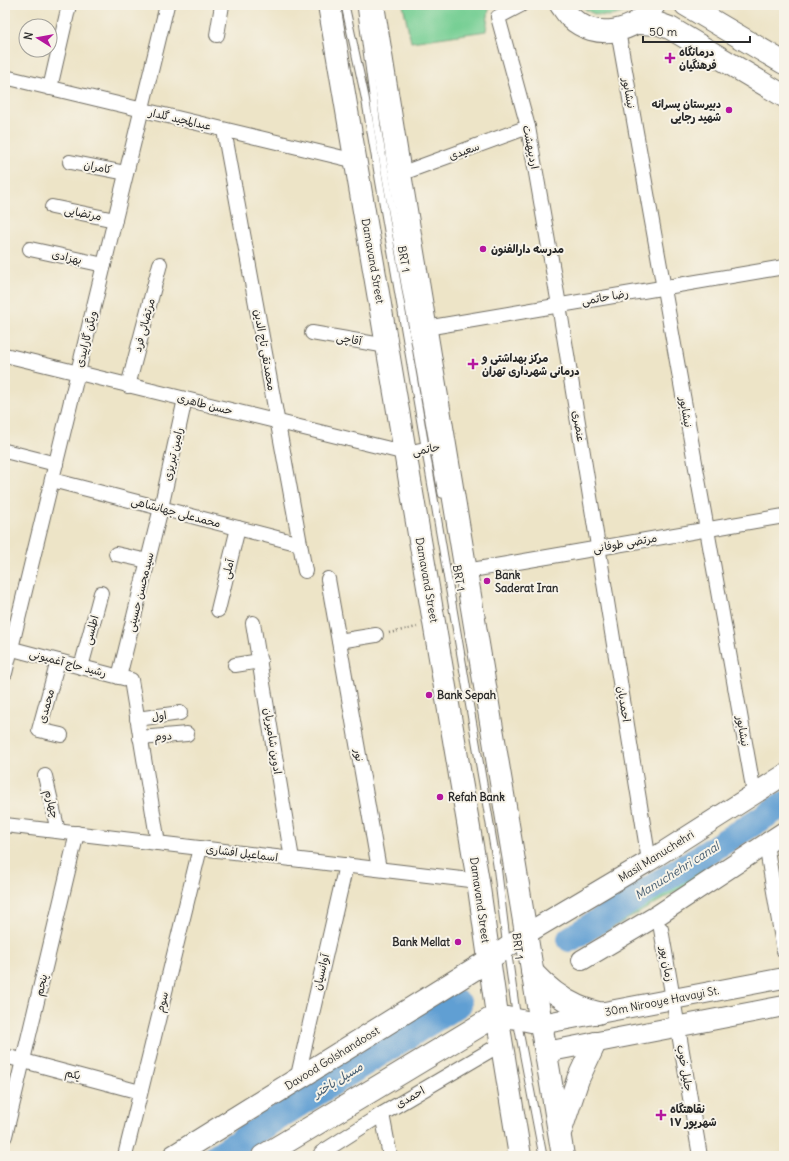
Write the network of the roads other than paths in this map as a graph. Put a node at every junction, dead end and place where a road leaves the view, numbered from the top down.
1 (69, 5) edge
2 (167, 5) edge
3 (222, 5) edge
4 (329, 5) edge
5 (346, 5) edge
6 (361, 5) edge
7 (373, 5) edge
8 (521, 5) edge
9 (561, 5) edge
10 (654, 5) edge
11 (686, 5) edge
12 (638, 23) junction
13 (618, 31) junction
14 (217, 35) dead end
15 (784, 63) edge
16 (5, 77) edge
17 (50, 88) junction
18 (784, 96) edge
19 (142, 110) junction
20 (528, 128) junction
21 (224, 130) junction
22 (356, 161) junction
23 (70, 162) dead end
24 (126, 172) junction
25 (400, 174) junction
26 (52, 207) dead end
27 (115, 220) junction
28 (30, 249) dead end
29 (160, 264) dead end
30 (104, 265) junction
31 (784, 267) edge
32 (664, 287) junction
33 (559, 305) junction
34 (426, 328) junction
35 (312, 333) dead end
36 (387, 346) junction
37 (5, 356) edge
38 (78, 373) junction
39 (128, 386) junction
40 (185, 399) junction
41 (278, 422) junction
42 (445, 445) junction
43 (5, 451) edge
44 (406, 453) junction
45 (56, 464) junction
46 (52, 480) junction
47 (443, 501) dead end
48 (161, 508) junction
49 (784, 516) edge
50 (238, 528) junction
51 (707, 529) junction
52 (300, 544) junction
53 (598, 548) junction
54 (116, 554) dead end
55 (148, 561) junction
56 (466, 570) junction
57 (305, 571) dead end
58 (328, 579) dead end
59 (101, 593) dead end
60 (218, 610) dead end
61 (253, 623) dead end
62 (376, 635) road end
63 (339, 641) junction
64 (8, 648) edge
65 (58, 660) junction
66 (260, 661) junction
67 (235, 665) dead end
68 (81, 667) junction
69 (5, 673) edge
70 (125, 678) junction
71 (180, 713) dead end
72 (137, 719) junction
73 (61, 734) dead end
74 (187, 734) dead end
75 (140, 738) junction
76 (784, 775) edge
77 (45, 776) dead end
78 (754, 793) junction
79 (5, 825) edge
80 (58, 831) junction
81 (784, 832) edge
82 (77, 833) junction
83 (158, 843) junction
84 (766, 844) junction
85 (200, 848) junction
86 (292, 859) junction
87 (649, 861) junction
88 (346, 865) junction
89 (508, 868) dead end
90 (379, 869) junction
91 (478, 881) junction
92 (660, 922) junction
93 (518, 940) junction
94 (784, 951) edge
95 (489, 960) junction
96 (582, 960) dead end
97 (532, 972) junction
98 (784, 978) edge
99 (674, 999) junction
100 (784, 1006) edge
101 (598, 1013) junction
102 (522, 1021) junction
103 (678, 1027) junction
104 (595, 1043) junction
105 (501, 1044) junction
106 (546, 1052) junction
107 (5, 1056) edge
108 (23, 1061) junction
109 (297, 1080) junction
110 (140, 1092) junction
111 (382, 1114) junction
112 (5, 1136) edge
113 (560, 1149) edge
114 (320, 1153) dead end
115 (125, 1156) edge
116 (174, 1156) edge
117 (264, 1156) edge
118 (390, 1156) edge
119 (520, 1156) edge
120 (543, 1156) edge
121 (700, 1156) edge

1 - 17 street
2 - 19 street, ویگن گاراپیدی
3 - 14 street
4 - 22 main road, Damavand Street
5 - 93 lane, BRT 1
6 - 47 lane, BRT 1
7 - 25 main road
8 - 20 street, اردیبهشت
9 - 13 main road
10 - 12 main road
11 - 15 main road
12 - 13 main road
12 - 18 main road
13 - 32 street, نیشابور
16 - 17 street, عبدالمجید گلدار
17 - 19 street, عبدالمجید گلدار
19 - 21 street, عبدالمجید گلدار
19 - 24 street, ویگن گاراپیدی
20 - 25 street, سعیدی
20 - 33 street, اردیبهشت
21 - 22 street, عبدالمجید گلدار
21 - 41 street, محمدتقی تاج الدین
22 - 36 main road, Damavand Street
23 - 24 street, کامران
24 - 27 street, ویگن گاراپیدی
25 - 34 main road
26 - 27 street, مرتضایی
27 - 30 street, ویگن گاراپیدی
28 - 30 street, بهزادی
29 - 39 street, مرتضائی فرد
30 - 38 street, ویگن گاراپیدی
31 - 32 street, رضا حاتمی
32 - 33 street, رضا حاتمی
32 - 51 street, نیشابور
33 - 34 street, رضا حاتمی
33 - 53 street, عنصری
34 - 42 main road
35 - 36 street, آقاچی
36 - 44 main road, Damavand Street
37 - 38 street, حسن طاهری
38 - 39 street, حسن طاهری
38 - 45 street, ویگن گاراپیدی
39 - 40 street, حسن طاهری
40 - 41 street, حسن طاهری
40 - 48 street, رامین تبریزی
41 - 44 street, حسن طاهری
41 - 52 street, محمدتقی تاج الدین
42 - 44 street, حاتمی
42 - 56 main road
43 - 45 street
44 - 91 main road, Damavand Street
45 - 46 street, ویگن گاراپیدی
46 - 48 street, محمدعلی جهانشاهی
46 - 64 street, ویگن گاراپیدی
48 - 50 street, محمدعلی جهانشاهی
48 - 55 street, سیدمحسن حسینی
49 - 51 street, مرتضی طوفانی
50 - 52 street, محمدعلی جهانشاهی
50 - 60 street, آملی
51 - 53 street, مرتضی طوفانی
51 - 78 street, نیشابور
52 - 57 street, محمدتقی تاج الدین
53 - 56 street, مرتضی طوفانی
53 - 87 street, احمدیان
54 - 55 street
55 - 70 street, سیدمحسن حسینی
56 - 93 main road
58 - 63 street, نور
59 - 68 street, اطلسی
61 - 66 street, ادوین شامیریان
62 - 63 street
63 - 90 street, نور
64 - 65 street, رشید حاج آغمیونی
64 - 69 street, ویگن گاراپیدی
65 - 68 street, رشید حاج آغمیونی
65 - 73 street, محمدی
66 - 67 street
66 - 86 street, ادوین شامیریان
68 - 70 street, رشید حاج آغمیونی
70 - 72 street, سیدمحسن حسینی
71 - 72 street, اول
72 - 75 street, سیدمحسن حسینی
74 - 75 street, دوم
75 - 83 street, سیدمحسن حسینی
76 - 78 main road, Masil Manuchehri
77 - 80 street, چهارم
78 - 87 main road, Masil Manuchehri
79 - 80 street, اسماعیل افشاری
80 - 82 street, اسماعیل افشاری
81 - 84 main road
82 - 83 street, اسماعیل افشاری
82 - 108 street, پنجم
83 - 85 street, اسماعیل افشاری
84 - 92 main road
84 - 94 street
85 - 86 street, اسماعیل افشاری
85 - 110 street, سوم
86 - 88 street, اسماعیل افشاری
87 - 93 main road, Masil Manuchehri
88 - 90 street, اسماعیل افشاری
88 - 109 street, آوانسیان
89 - 93 lane, BRT 1
90 - 91 street, اسماعیل افشاری
91 - 95 main road, Damavand Street
92 - 96 main road
92 - 99 street, زمان پور
93 - 95 main road, Masil Manuchehri
93 - 97 main road
93 - 102 lane, BRT 1
93 - 102 lane, BRT 1
95 - 102 main road, Damavand Street
95 - 109 main road, Davood Golshandoost
97 - 101 main road
97 - 102 main road
98 - 99 main road, 30m Nirooye Havayi St.
99 - 101 main road, 30m Nirooye Havayi St.
99 - 103 street, زمان پور
100 - 103 main road
101 - 102 main road, 30m Nirooye Havayi St.
102 - 105 main road, Damavand Street
102 - 106 main road, Damavand Street
102 - 113 lane, BRT 1
102 - 117 main road
102 - 120 lane, BRT 1
103 - 104 main road
103 - 121 street, جلیل خوب
104 - 106 main road
104 - 113 main road
105 - 111 street, احمدی
105 - 119 main road, Damavand Street
106 - 113 main road, Damavand Street
107 - 108 street, یکم
108 - 110 street, یکم
108 - 112 street, پنجم
109 - 116 main road, Davood Golshandoost
110 - 115 street, سوم
111 - 114 street, احمدی
111 - 118 street

